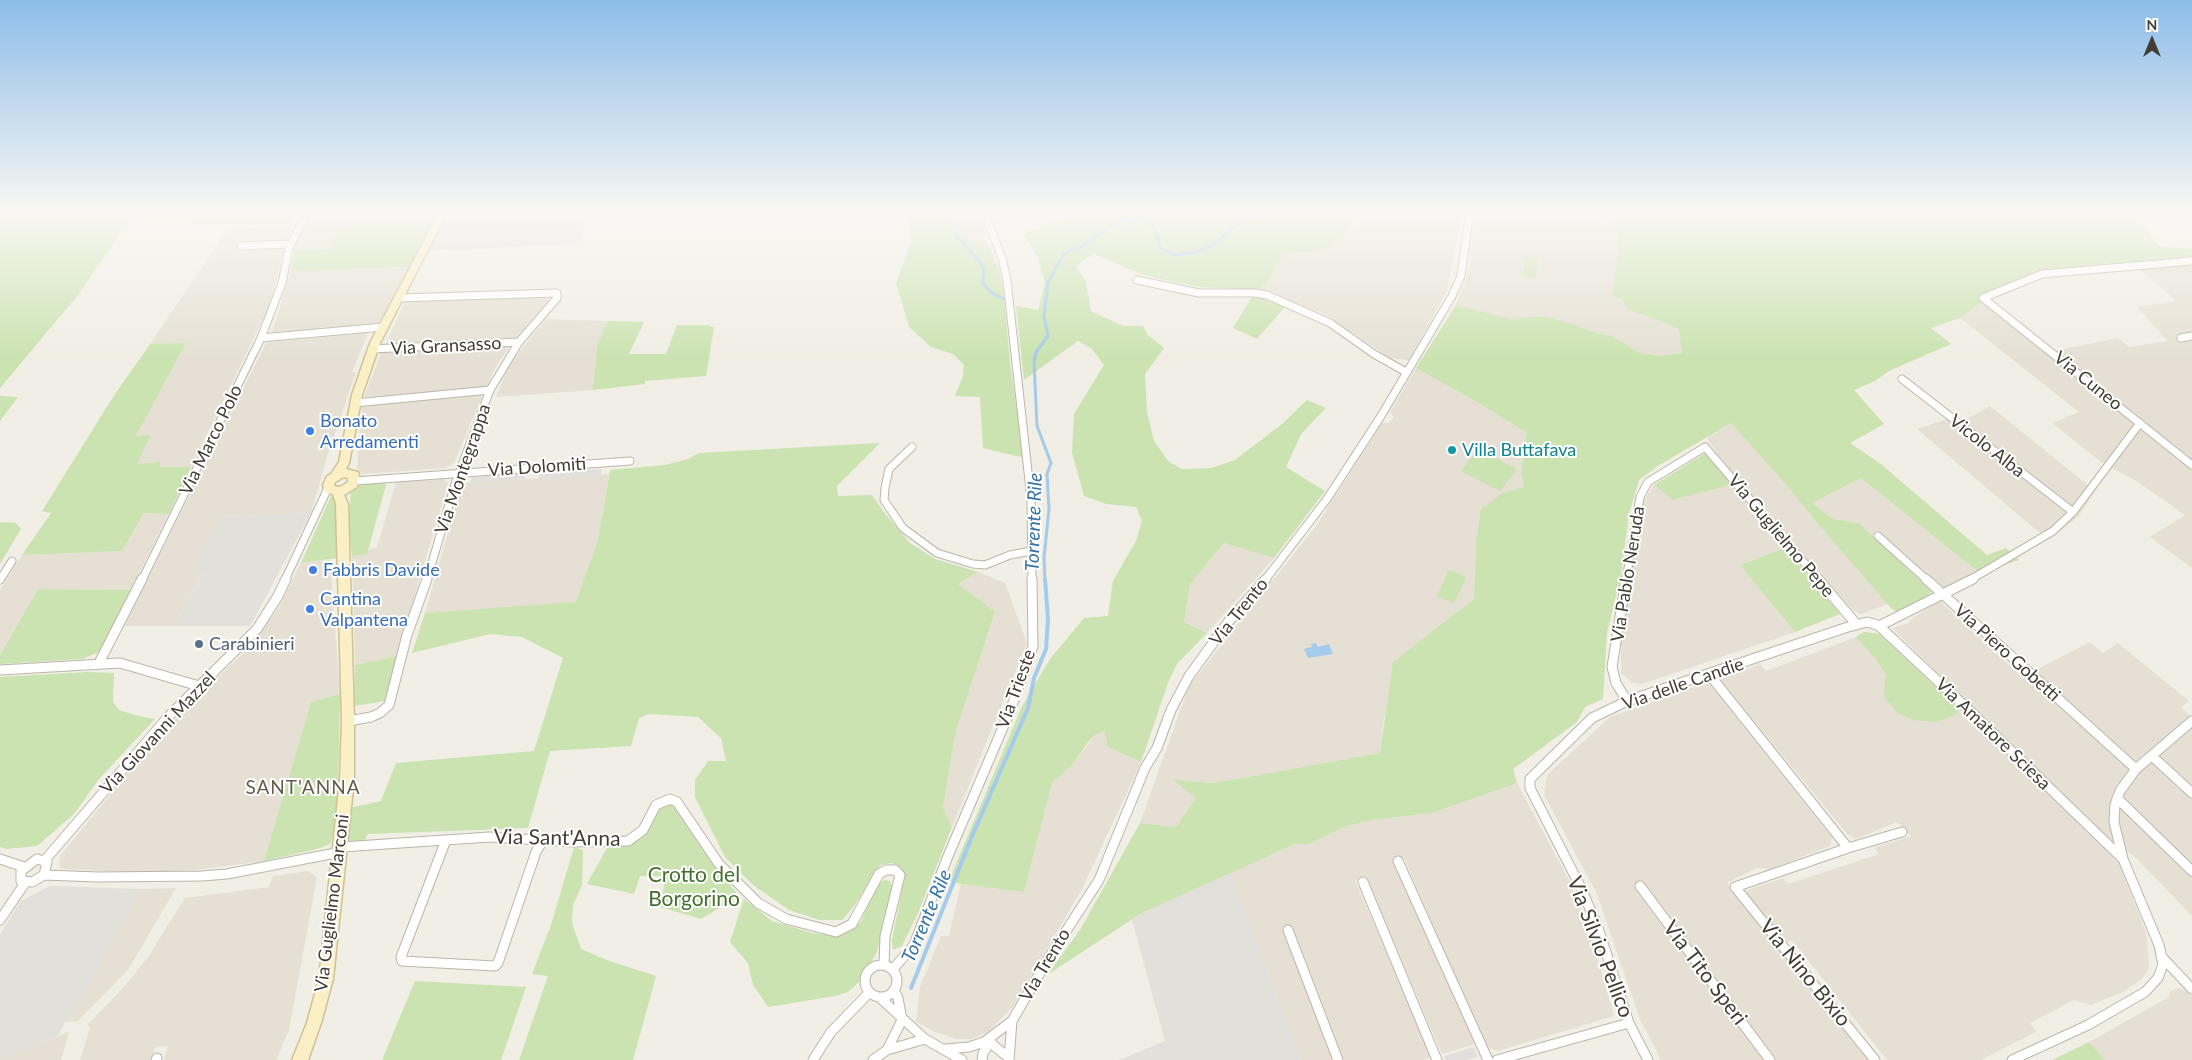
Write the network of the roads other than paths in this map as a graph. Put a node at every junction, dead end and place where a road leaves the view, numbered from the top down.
1 (287, 260) edge
2 (418, 260) edge
3 (1003, 260) edge
4 (1462, 260) edge
5 (2187, 260) edge
6 (1137, 280) dead end
7 (398, 298) junction
8 (383, 326) junction
9 (2192, 336) edge
10 (261, 338) junction
11 (2181, 338) dead end
12 (519, 342) junction
13 (372, 349) junction
14 (1406, 372) junction
15 (1902, 379) dead end
16 (490, 390) junction
17 (356, 403) junction
18 (2140, 423) junction
19 (912, 447) dead end
20 (1705, 447) joint
21 (630, 461) dead end
22 (2192, 465) edge
23 (459, 473) junction
24 (346, 476) junction
25 (336, 494) junction
26 (2073, 512) junction
27 (1878, 536) dead end
28 (1031, 551) junction
29 (12, 561) dead end
30 (0, 580) edge
31 (1941, 594) junction
32 (1857, 625) junction
33 (1879, 626) junction
34 (99, 664) junction
35 (0, 670) edge
36 (1709, 674) junction
37 (199, 686) junction
38 (1627, 701) junction
39 (348, 720) junction
40 (2192, 721) edge
41 (2152, 756) junction
42 (2136, 769) junction
43 (1530, 779) joint
44 (2192, 793) edge
45 (2117, 798) junction
46 (1902, 832) dead end
47 (446, 840) junction
48 (543, 840) junction
49 (1848, 848) junction
50 (341, 849) junction
51 (0, 859) edge
52 (2123, 859) junction
53 (45, 860) junction
54 (1398, 861) dead end
55 (24, 867) junction
56 (2192, 871) edge
57 (44, 875) junction
58 (1363, 882) dead end
59 (25, 883) junction
60 (1640, 886) dead end
61 (0, 920) edge
62 (1288, 930) dead end
63 (2161, 956) junction
64 (888, 967) junction
65 (2192, 988) edge
66 (894, 990) junction
67 (869, 993) junction
68 (879, 998) junction
69 (902, 1020) junction
70 (1012, 1022) junction
71 (1628, 1022) junction
72 (925, 1039) junction
73 (990, 1040) junction
74 (946, 1049) junction
75 (887, 1050) junction
76 (1008, 1059) edge
77 (300, 1060) edge
78 (813, 1060) edge
79 (873, 1060) edge
80 (962, 1060) edge
81 (982, 1060) edge
82 (1338, 1060) edge
83 (1437, 1060) edge
84 (1488, 1060) edge
85 (1497, 1060) edge
86 (1648, 1060) edge
87 (1770, 1060) edge
88 (1875, 1060) edge
89 (2012, 1060) edge

1 - 10 street, Via Marco Polo
2 - 7 street, Via Guglielmo Marconi
3 - 28 street, Via Trieste
4 - 14 street, Via Trento
5 - 18 street, Via Cuneo
6 - 14 street
7 - 8 street, Via Guglielmo Marconi
7 - 12 street, Via Montegrappa
8 - 10 street
8 - 13 street, Via Guglielmo Marconi
9 - 11 street
10 - 34 street, Via Marco Polo
12 - 13 street, Via Gransasso
12 - 16 street, Via Montegrappa
13 - 17 street, Via Guglielmo Marconi
14 - 70 street, Via Trento
15 - 26 street, Vicolo Alba
16 - 17 street
16 - 23 street, Via Montegrappa
17 - 24 street, Via Guglielmo Marconi
18 - 22 street, Via Cuneo
18 - 26 street
19 - 28 street
20 - 32 street, Via Guglielmo Pepe
20 - 38 street, Via Pablo Neruda
21 - 23 street, Via Dolomiti
23 - 24 street, Via Dolomiti
23 - 39 street, Via Montegrappa
24 - 25 street, Via Guglielmo Marconi
24 - 25 street
25 - 37 street, Via Giovanni Mazzel
25 - 39 street, Via Guglielmo Marconi
26 - 31 street
27 - 31 street, Via Piero Gobetti
28 - 64 street, Via Trieste
29 - 30 street
31 - 33 street
31 - 42 street, Via Piero Gobetti
32 - 33 street
32 - 36 street, Via delle Candie
33 - 52 street, Via Amatore Sciesa
34 - 35 street
34 - 37 street
36 - 38 street, Via delle Candie
36 - 49 street
37 - 53 street, Via Giovanni Mazzel
38 - 43 street, Via delle Candie
39 - 50 street, Via Guglielmo Marconi
40 - 41 street
41 - 42 street
41 - 44 street
42 - 45 street
43 - 71 street, Via Silvio Pellico
45 - 52 street
45 - 56 street
46 - 49 street
47 - 48 street, Via Sant'Anna
47 - 48 street
47 - 50 street, Via Sant'Anna
48 - 64 street, Via Sant'Anna
49 - 88 street, Via Nino Bixio
50 - 57 street, Via Sant'Anna
50 - 77 street, Via Guglielmo Marconi
51 - 55 street
52 - 63 street
53 - 55 street
53 - 57 street
54 - 84 street
55 - 59 street
57 - 59 street
58 - 83 street
59 - 61 street
60 - 87 street, Via Tito Speri
62 - 82 street
63 - 65 street
63 - 89 street
64 - 66 street
64 - 67 street
66 - 68 street
66 - 69 street
67 - 68 street
67 - 78 street
68 - 69 street
69 - 72 street
69 - 75 street
70 - 73 street, Via Trento
70 - 76 street, Via Trento
71 - 85 street
71 - 86 street, Via Silvio Pellico
72 - 74 street
72 - 75 street
73 - 74 street, Via Trento
73 - 76 street, Via Trento
73 - 81 street, Via Trento
74 - 80 street
75 - 79 street

